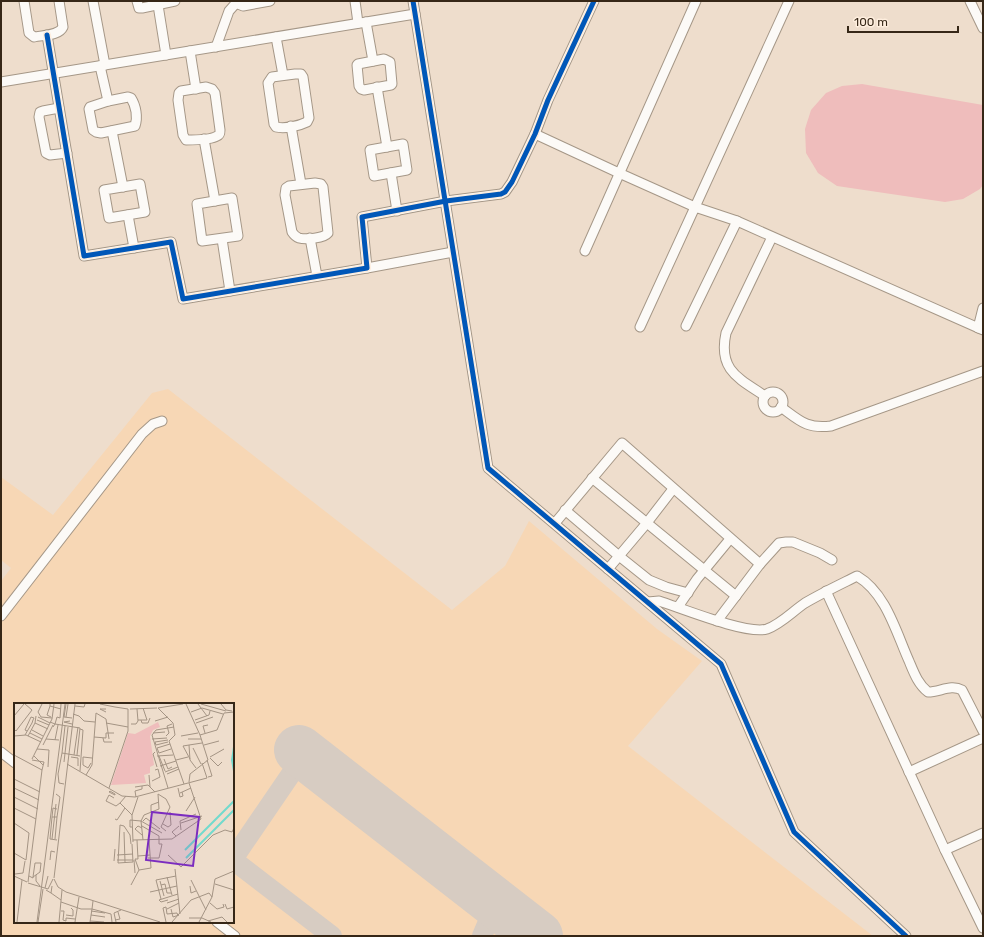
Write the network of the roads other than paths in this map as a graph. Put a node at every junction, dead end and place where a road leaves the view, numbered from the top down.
1 (24, 1) edge
2 (59, 1) edge
3 (93, 1) edge
4 (137, 1) edge
5 (175, 1) edge
6 (270, 1) edge
7 (355, 1) edge
8 (412, 1) edge
9 (594, 1) edge
10 (696, 1) edge
11 (789, 1) edge
12 (970, 1) edge
13 (236, 2) edge
14 (158, 5) junction
15 (415, 14) junction
16 (362, 23) junction
17 (983, 28) edge
18 (47, 35) junction
19 (276, 37) junction
20 (216, 47) junction
21 (190, 51) junction
22 (166, 55) junction
23 (373, 61) junction
24 (103, 65) junction
25 (53, 74) junction
26 (283, 75) junction
27 (1, 82) edge
28 (377, 88) junction
29 (196, 89) junction
30 (108, 101) junction
31 (59, 108) junction
32 (291, 126) junction
33 (112, 130) junction
34 (535, 134) junction
35 (204, 139) junction
36 (387, 147) junction
37 (67, 152) junction
38 (391, 173) junction
39 (619, 173) junction
40 (301, 184) junction
41 (123, 187) junction
42 (215, 201) junction
43 (446, 201) junction
44 (695, 207) junction
45 (397, 211) junction
46 (128, 215) junction
47 (737, 221) junction
48 (772, 237) junction
49 (222, 238) junction
50 (310, 238) junction
51 (134, 248) junction
52 (585, 251) dead end
53 (453, 252) junction
54 (367, 268) junction
55 (317, 276) junction
56 (230, 291) junction
57 (983, 308) edge
58 (686, 326) dead end
59 (640, 327) dead end
60 (980, 329) edge
61 (983, 370) edge
62 (162, 421) dead end
63 (592, 478) junction
64 (673, 489) junction
65 (565, 510) junction
66 (555, 523) junction
67 (646, 524) junction
68 (730, 539) junction
69 (619, 556) junction
70 (832, 560) dead end
71 (760, 564) junction
72 (608, 569) junction
73 (704, 571) junction
74 (826, 591) junction
75 (688, 594) junction
76 (736, 596) junction
77 (648, 602) junction
78 (678, 607) junction
79 (1, 616) edge
80 (717, 621) junction
81 (983, 731) edge
82 (983, 738) edge
83 (1, 752) edge
84 (14, 762) edge
85 (909, 772) junction
86 (983, 833) edge
87 (945, 850) junction
88 (981, 918) edge
89 (218, 923) edge
90 (983, 928) edge
91 (235, 936) edge
92 (906, 936) edge

1 - 18 street
2 - 18 street
3 - 24 street
4 - 14 street
5 - 14 street
6 - 13 street
7 - 16 street
8 - 15 street
9 - 34 street
10 - 39 street
11 - 44 street
12 - 17 street
13 - 20 street
14 - 22 street
15 - 16 street
15 - 43 street
16 - 19 street
16 - 23 street
18 - 25 street
19 - 20 street
19 - 26 street
20 - 21 street
21 - 22 street
21 - 29 street
22 - 24 street
23 - 28 street
23 - 28 street
24 - 25 street
24 - 30 street
25 - 27 street
25 - 31 street
26 - 32 street
26 - 32 street
28 - 36 street
29 - 35 street
29 - 35 street
30 - 33 street
30 - 33 street
31 - 37 street
31 - 37 street
32 - 40 street
33 - 41 street
34 - 39 street
34 - 43 street
35 - 42 street
36 - 38 street
36 - 38 street
37 - 51 street
38 - 45 street
39 - 44 street
39 - 52 street
40 - 50 street
40 - 50 street
41 - 46 street
41 - 46 street
42 - 49 street
42 - 49 street
43 - 45 street
43 - 53 street
44 - 47 street
44 - 59 street
45 - 54 street
46 - 51 street
47 - 48 street
47 - 58 street
48 - 60 street
48 - 61 street
49 - 56 street
50 - 55 street
51 - 56 street
53 - 54 street
53 - 66 street
54 - 55 street
55 - 56 street
57 - 60 street
62 - 79 street
63 - 64 street
63 - 65 street
63 - 67 street
64 - 67 street
64 - 68 street
65 - 66 street
65 - 69 street
66 - 72 street
67 - 69 street
67 - 73 street
68 - 71 street
68 - 73 street
69 - 72 street
69 - 75 street
70 - 71 street
71 - 76 street
72 - 77 street
73 - 75 street
73 - 76 street
74 - 80 street
74 - 81 street
74 - 85 street
75 - 78 street
76 - 80 street
77 - 78 street
77 - 92 street
78 - 80 street
82 - 85 street
83 - 84 street
85 - 87 street
86 - 87 street
87 - 88 street
88 - 90 street
89 - 91 street

